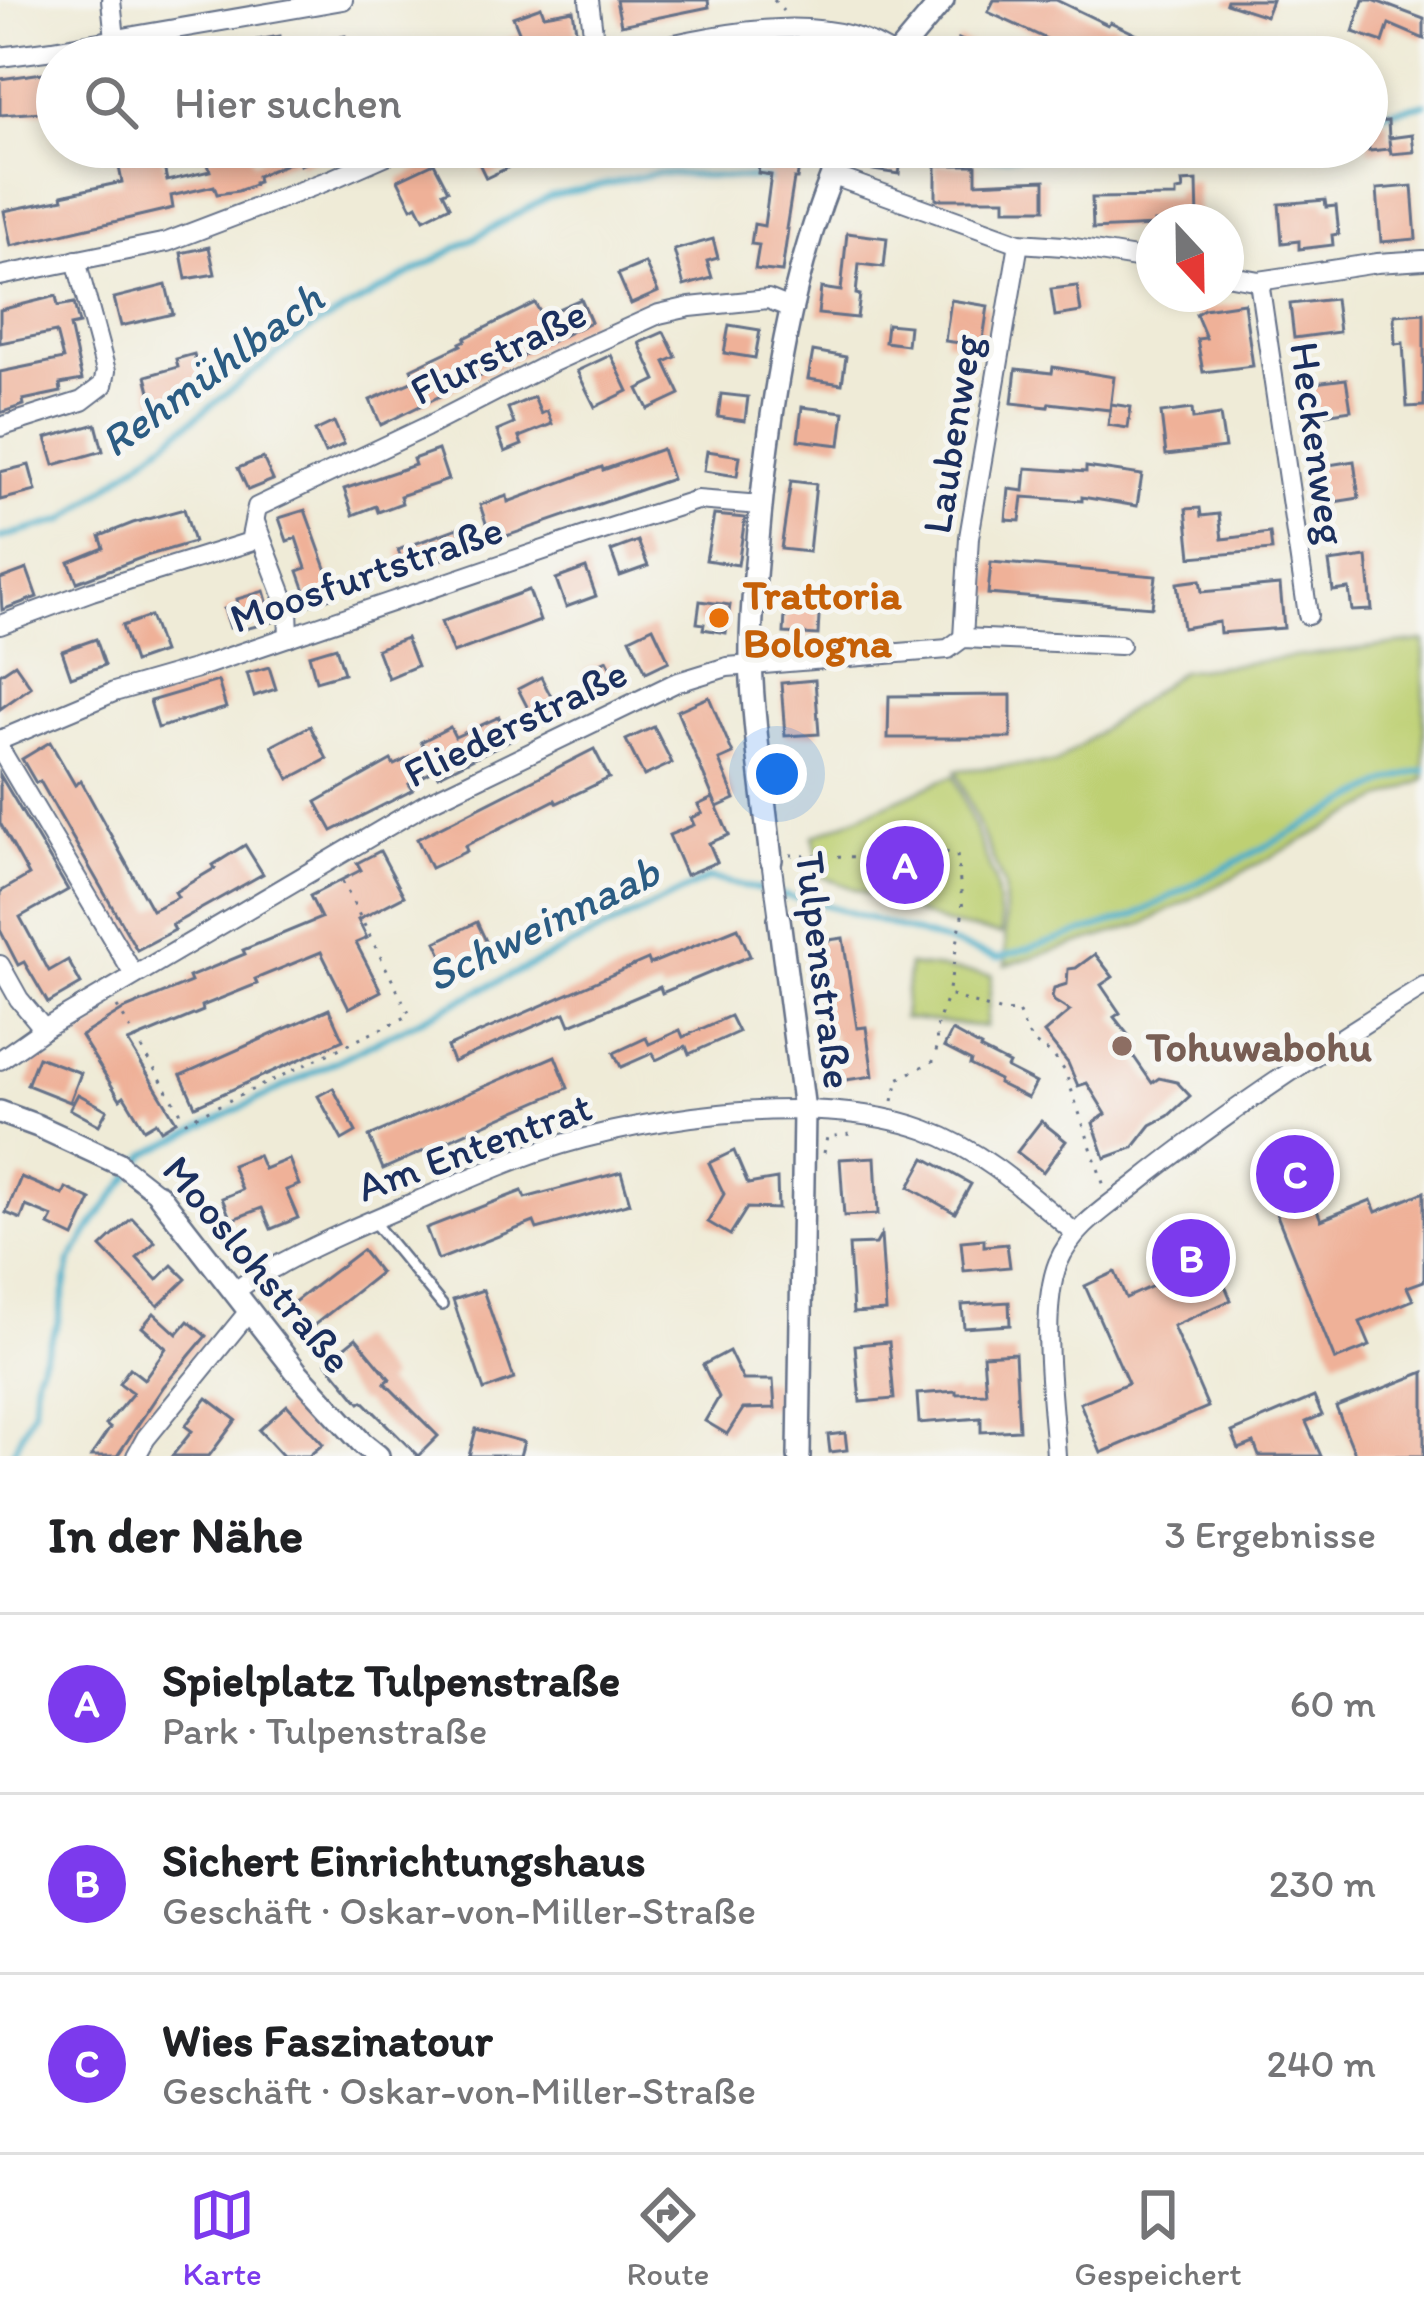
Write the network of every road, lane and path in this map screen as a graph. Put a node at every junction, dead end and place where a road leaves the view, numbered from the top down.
1 (111, 0) edge
2 (343, 0) edge
3 (589, 0) edge
4 (943, 0) edge
5 (115, 36) edge
6 (133, 36) edge
7 (593, 36) edge
8 (720, 36) edge
9 (852, 36) edge
10 (913, 36) edge
11 (36, 51) edge
12 (0, 57) edge
13 (357, 168) edge
14 (834, 168) edge
15 (831, 175) junction
16 (1019, 243) junction
17 (1136, 258) edge
18 (76, 260) junction
19 (1424, 260) edge
20 (0, 276) edge
21 (1244, 278) edge
22 (1259, 281) junction
23 (794, 309) junction
24 (0, 427) edge
25 (761, 505) junction
26 (254, 519) junction
27 (1308, 615) dead end
28 (0, 625) edge
29 (289, 637) junction
30 (963, 638) junction
31 (1120, 645) dead end
32 (752, 664) junction
33 (0, 744) edge
34 (770, 857) junction
35 (331, 859) junction
36 (779, 919) joint
37 (0, 965) edge
38 (134, 976) junction
39 (1424, 986) edge
40 (108, 991) junction
41 (948, 995) junction
42 (44, 1029) junction
43 (0, 1060) edge
44 (804, 1110) junction
45 (0, 1112) edge
46 (887, 1120) junction
47 (860, 1132) dead end
48 (824, 1156) dead end
49 (118, 1163) joint
50 (159, 1195) joint
51 (1110, 1204) junction
52 (372, 1220) junction
53 (1075, 1233) junction
54 (243, 1300) junction
55 (442, 1305) dead end
56 (136, 1456) edge
57 (378, 1456) edge
58 (799, 1456) edge
59 (1056, 1456) edge

1 - 5 street
2 - 6 street
3 - 7 street
4 - 10 street
8 - 9 street
11 - 12 street
13 - 18 street
14 - 15 street, Tulpenstraße
15 - 16 street
15 - 23 street, Tulpenstraße
16 - 17 street
16 - 30 street, Laubenweg
18 - 20 street
18 - 24 street
19 - 22 street
21 - 22 street
22 - 27 street, Heckenweg
23 - 25 street, Tulpenstraße
23 - 26 street, Flurstraße
25 - 29 street, Moosfurtstraße
25 - 32 street, Tulpenstraße
26 - 28 street, Flurstraße
26 - 29 street
29 - 33 street, Moosfurtstraße
30 - 31 street, Fliederstraße
30 - 32 street, Fliederstraße
32 - 34 street, Tulpenstraße
32 - 35 street, Fliederstraße
33 - 38 street
34 - 36 street, Tulpenstraße
34 - 41 path
35 - 38 street, Fliederstraße
35 - 40 path
36 - 44 street, Tulpenstraße
37 - 42 street
38 - 40 street, Fliederstraße
39 - 51 street
40 - 42 street, Fliederstraße
41 - 46 path
41 - 51 path
42 - 43 street, Fliederstraße
44 - 46 street, Am Ententrat
44 - 52 street, Am Ententrat
44 - 58 street, Tulpenstraße
45 - 49 street, Mooslohstraße
46 - 53 street, Am Ententrat
47 - 48 path
49 - 50 street, Mooslohstraße
50 - 54 street, Mooslohstraße
51 - 53 street
52 - 54 street, Am Ententrat
52 - 55 lane
53 - 59 street
54 - 56 street
54 - 57 street, Mooslohstraße

